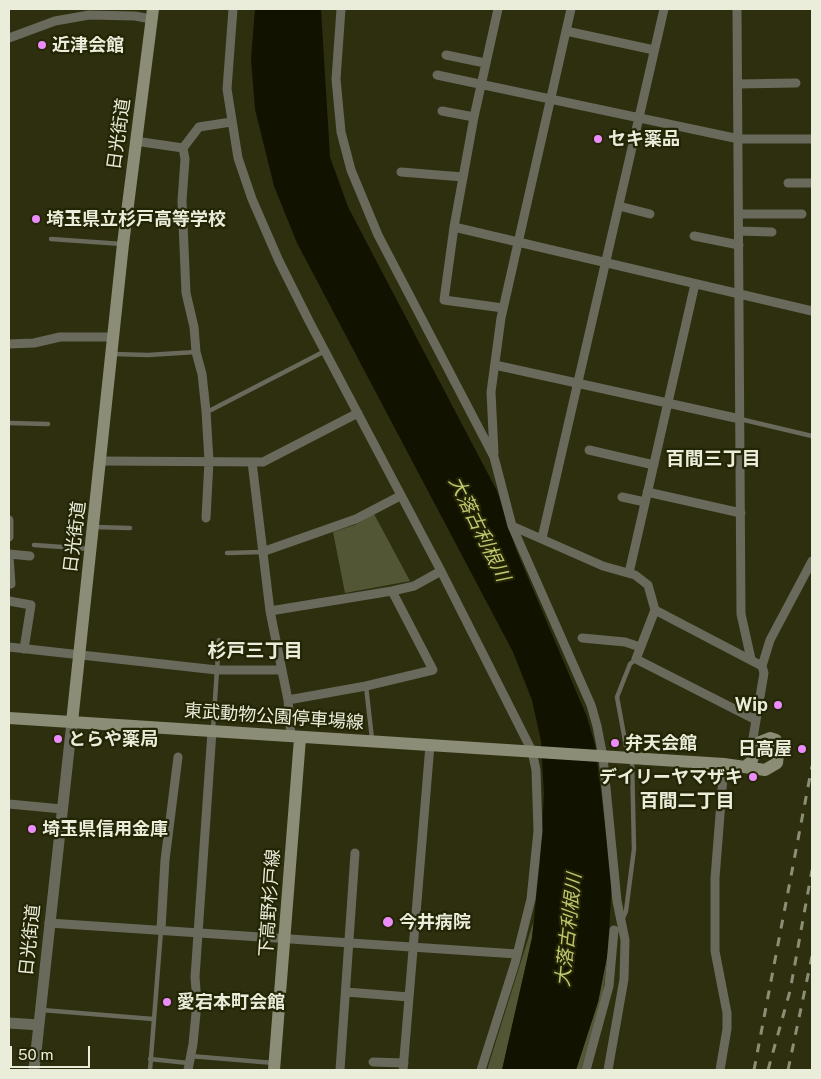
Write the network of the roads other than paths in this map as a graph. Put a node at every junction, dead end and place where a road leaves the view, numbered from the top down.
1 (232, 9) edge
2 (341, 9) edge
3 (498, 9) edge
4 (571, 9) edge
5 (664, 9) edge
6 (737, 9) edge
7 (152, 14) edge
8 (566, 31) junction
9 (9, 38) edge
10 (654, 50) junction
11 (446, 55) dead end
12 (484, 63) junction
13 (437, 75) dead end
14 (481, 83) junction
15 (796, 83) dead end
16 (738, 84) junction
17 (551, 98) junction
18 (442, 111) dead end
19 (474, 117) junction
20 (639, 118) junction
21 (231, 122) junction
22 (739, 139) junction
23 (812, 139) edge
24 (135, 142) junction
25 (184, 148) junction
26 (401, 172) dead end
27 (463, 177) junction
28 (788, 183) dead end
29 (812, 183) edge
30 (619, 206) junction
31 (650, 214) dead end
32 (739, 214) junction
33 (802, 214) dead end
34 (454, 227) junction
35 (739, 231) junction
36 (772, 232) dead end
37 (694, 236) dead end
38 (51, 239) dead end
39 (518, 243) junction
40 (123, 244) junction
41 (739, 245) junction
42 (606, 263) junction
43 (695, 284) junction
44 (738, 294) junction
45 (503, 308) junction
46 (812, 311) edge
47 (114, 337) junction
48 (9, 344) edge
49 (325, 351) junction
50 (196, 352) junction
51 (113, 354) junction
52 (495, 365) junction
53 (579, 383) junction
54 (668, 403) junction
55 (206, 411) junction
56 (358, 413) junction
57 (740, 420) junction
58 (9, 423) edge
59 (48, 424) dead end
60 (812, 436) edge
61 (589, 450) dead end
62 (494, 457) junction
63 (102, 461) junction
64 (209, 461) junction
65 (252, 462) junction
66 (654, 464) junction
67 (400, 496) junction
68 (622, 497) dead end
69 (646, 497) junction
70 (741, 513) junction
71 (206, 518) dead end
72 (9, 520) edge
73 (512, 526) junction
74 (94, 527) junction
75 (130, 528) dead end
76 (9, 537) edge
77 (542, 538) junction
78 (34, 545) dead end
79 (91, 549) junction
80 (262, 552) junction
81 (227, 554) dead end
82 (9, 555) edge
83 (30, 556) dead end
84 (812, 560) edge
85 (441, 571) junction
86 (629, 573) junction
87 (9, 584) edge
88 (392, 591) junction
89 (9, 601) edge
90 (655, 610) junction
91 (270, 611) junction
92 (582, 638) dead end
93 (219, 640) dead end
94 (9, 647) edge
95 (640, 647) junction
96 (24, 649) junction
97 (79, 654) junction
98 (636, 659) junction
99 (751, 659) junction
100 (762, 666) junction
101 (217, 670) junction
102 (282, 670) junction
103 (366, 686) junction
104 (288, 700) junction
105 (9, 718) edge
106 (72, 722) junction
107 (756, 722) junction
108 (212, 731) junction
109 (296, 737) junction
110 (766, 739) junction
111 (372, 741) junction
112 (430, 745) junction
113 (534, 752) junction
114 (755, 755) junction
115 (601, 756) junction
116 (178, 757) dead end
117 (630, 758) junction
118 (724, 764) junction
119 (746, 766) junction
120 (769, 769) junction
121 (9, 804) edge
122 (62, 809) junction
123 (356, 853) dead end
124 (622, 922) junction
125 (49, 923) junction
126 (161, 928) junction
127 (614, 930) dead end
128 (199, 932) junction
129 (285, 937) junction
130 (349, 942) junction
131 (412, 947) junction
132 (517, 954) junction
133 (346, 992) junction
134 (409, 997) junction
135 (40, 1010) junction
136 (153, 1019) junction
137 (9, 1023) edge
138 (39, 1025) junction
139 (150, 1059) junction
140 (373, 1062) dead end
141 (188, 1063) edge
142 (275, 1067) edge
143 (403, 1067) edge
144 (34, 1070) edge
145 (150, 1070) edge
146 (340, 1070) edge
147 (481, 1070) edge
148 (586, 1070) edge
149 (608, 1070) edge
150 (720, 1070) edge

1 - 21 street
2 - 62 street
3 - 12 street
4 - 8 street
5 - 10 street
6 - 16 street
7 - 9 street
7 - 24 main road, 日光街道
8 - 10 street
8 - 17 street
10 - 20 street
11 - 12 street
12 - 14 street
13 - 14 street
14 - 17 street
14 - 19 street
15 - 16 street
16 - 22 street
17 - 20 street
17 - 39 street
18 - 19 street
19 - 27 street
20 - 22 street
20 - 30 street
21 - 25 street
21 - 49 street
22 - 23 street
22 - 32 street
24 - 25 street
24 - 40 main road, 日光街道
25 - 50 street
26 - 27 street
27 - 34 street
28 - 29 street
30 - 31 street
30 - 42 street
32 - 33 street
32 - 35 street
34 - 39 street
34 - 45 street
35 - 36 street
35 - 41 street
37 - 41 street
38 - 40 lane
39 - 42 street
39 - 45 street
40 - 47 main road, 日光街道
41 - 44 street
42 - 43 street
42 - 53 street
43 - 44 street
43 - 54 street
44 - 46 street
44 - 57 street
45 - 52 street
47 - 48 street
47 - 51 main road, 日光街道
49 - 55 lane
49 - 56 street
50 - 51 lane
50 - 55 street
51 - 63 main road, 日光街道
52 - 53 street
52 - 62 street
53 - 54 street
53 - 77 street
54 - 57 street
54 - 66 street
55 - 64 street
56 - 65 street
56 - 67 street
57 - 60 lane
57 - 70 street
58 - 59 lane
61 - 66 street
62 - 73 street
63 - 64 street
63 - 74 main road, 日光街道
64 - 65 street
64 - 71 street
65 - 80 street
66 - 69 street
67 - 80 street
67 - 85 street
68 - 69 street
69 - 70 street
69 - 86 street
70 - 99 street
72 - 76 street
73 - 77 street
73 - 115 street
74 - 75 lane
74 - 79 main road, 日光街道
77 - 86 street
78 - 79 lane
79 - 97 main road, 日光街道
80 - 81 lane
80 - 91 street
82 - 83 street
82 - 87 street
84 - 100 street
85 - 88 street
85 - 113 street
86 - 90 street
88 - 91 street
88 - 103 street
89 - 96 street
90 - 95 street
90 - 99 street
91 - 102 street
92 - 95 street
93 - 101 lane
94 - 96 street
95 - 98 street
96 - 97 street
97 - 101 street
97 - 106 main road, 日光街道
98 - 107 street
98 - 117 lane
99 - 100 street
100 - 107 street
101 - 102 street
101 - 108 lane
102 - 104 street
103 - 104 street
103 - 111 lane
104 - 109 street
105 - 106 main road, 東武動物公園停車場線
106 - 108 main road, 東武動物公園停車場線
106 - 122 street, 日光街道
107 - 110 street
107 - 114 street
108 - 109 main road, 東武動物公園停車場線
108 - 128 street
109 - 111 main road, 東武動物公園停車場線
109 - 129 main road, 下高野杉戸線
110 - 114 main road
110 - 120 main road
111 - 112 main road, 東武動物公園停車場線
112 - 113 main road, 東武動物公園停車場線
112 - 131 street
113 - 115 main road, 東武動物公園停車場線
113 - 132 street
114 - 119 main road
114 - 120 lane
115 - 117 main road
115 - 124 street
116 - 126 street
117 - 118 main road
117 - 124 lane
118 - 119 main road
118 - 150 street
119 - 120 main road
121 - 122 street
122 - 125 street, 日光街道
123 - 130 street
124 - 149 street
125 - 126 street
125 - 135 street, 日光街道
126 - 128 street
126 - 136 lane
127 - 148 street
128 - 129 street
128 - 141 street
129 - 130 street
129 - 142 main road, 下高野杉戸線
130 - 131 street
130 - 133 street
131 - 132 street
131 - 134 street
132 - 147 street
133 - 134 street
133 - 146 street
134 - 143 street
135 - 136 lane
135 - 138 street, 日光街道
136 - 139 lane
137 - 138 street
138 - 144 street, 日光街道
139 - 141 lane
139 - 145 lane
140 - 143 street
141 - 142 lane

